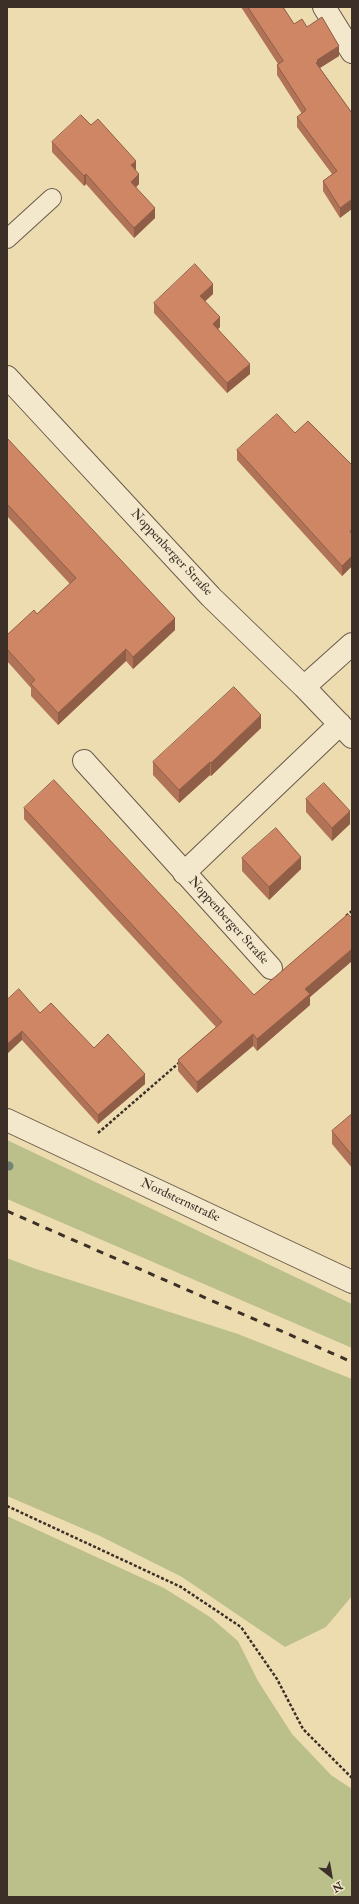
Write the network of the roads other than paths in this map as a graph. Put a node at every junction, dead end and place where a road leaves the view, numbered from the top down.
1 (324, 7) edge
2 (352, 52) edge
3 (52, 198) dead end
4 (7, 239) edge
5 (7, 377) edge
6 (352, 644) edge
7 (304, 687) junction
8 (346, 731) edge
9 (84, 761) dead end
10 (184, 873) junction
11 (271, 968) dead end
12 (7, 1120) edge
13 (352, 1282) edge

1 - 2 street
3 - 4 lane
5 - 7 street, Noppenberger Straße
6 - 7 street
7 - 8 street, Noppenberger Straße
8 - 10 street, Noppenberger Straße
9 - 10 street, Noppenberger Straße
10 - 11 street, Noppenberger Straße
12 - 13 street, Nordsternstraße

